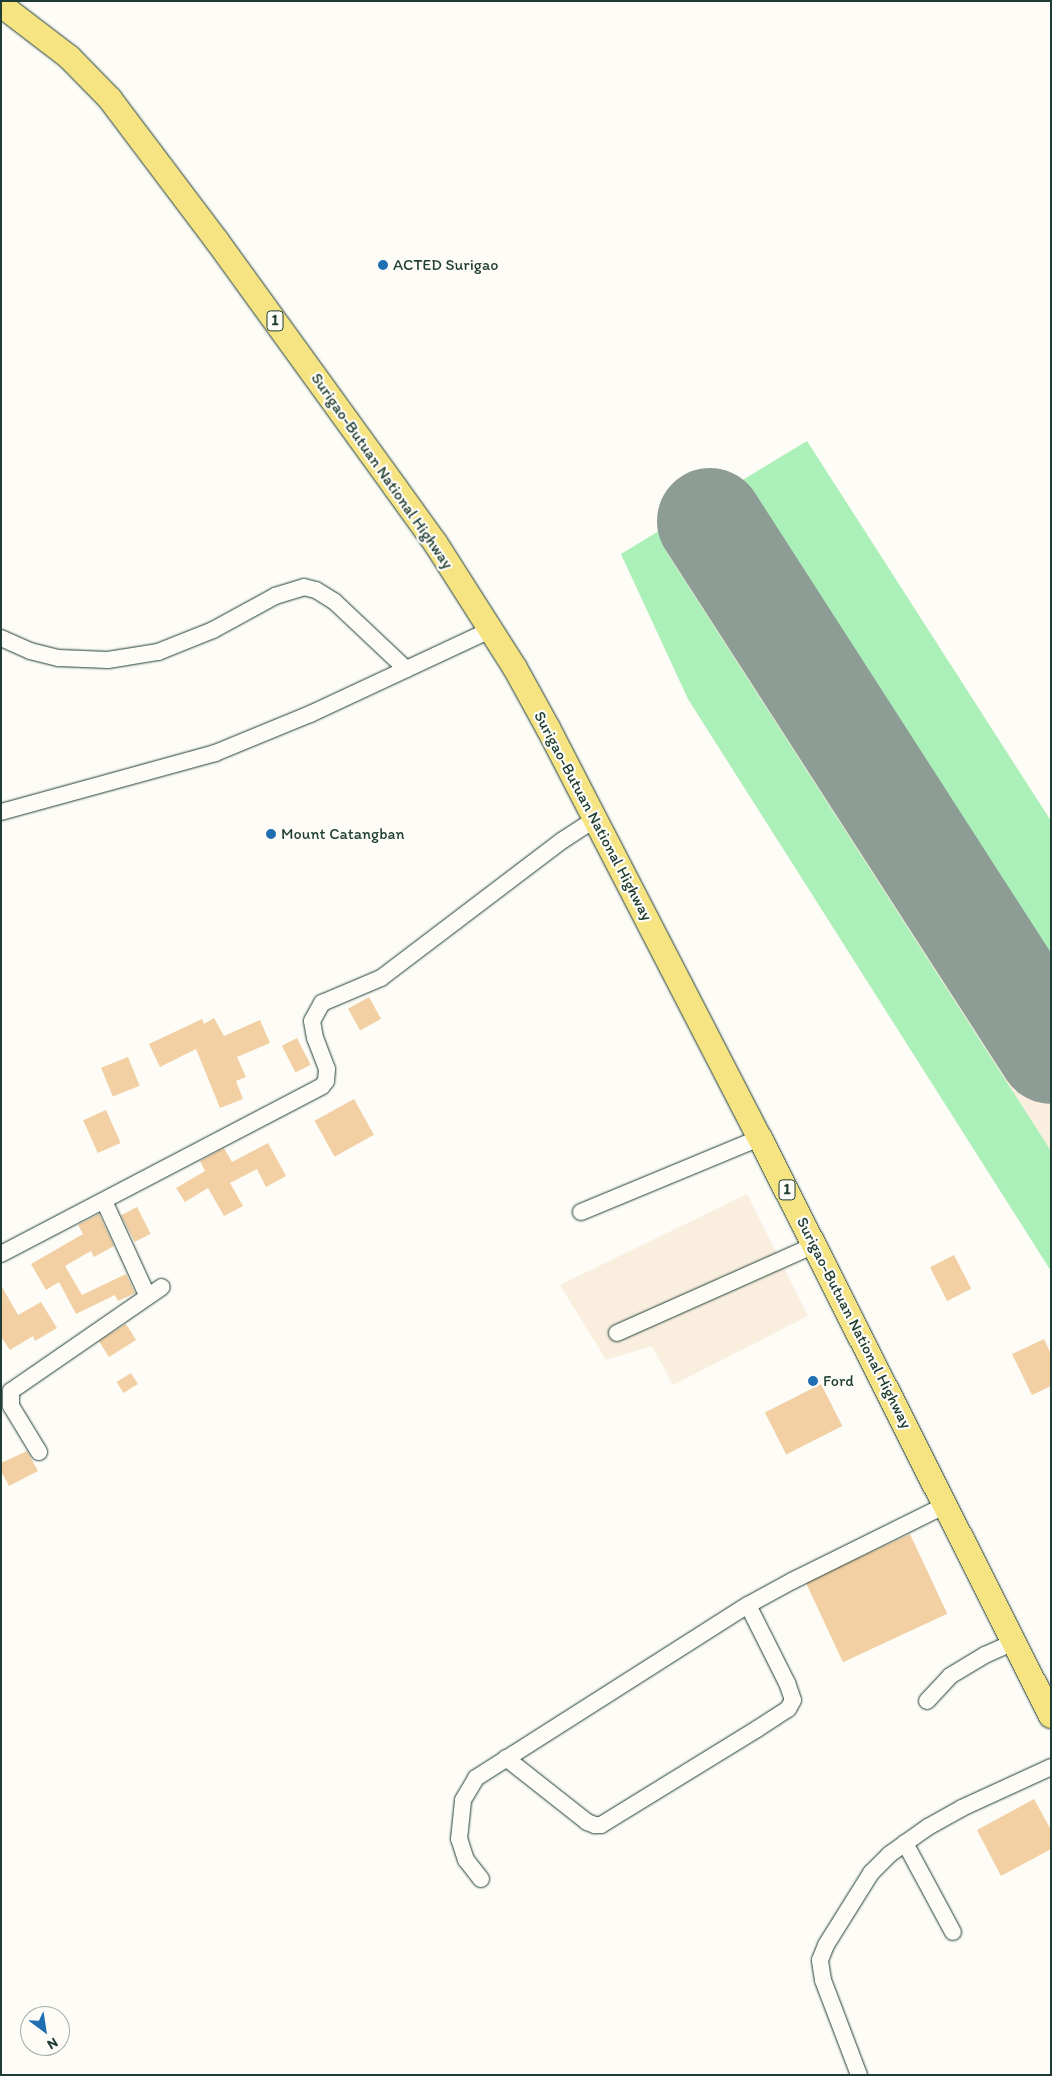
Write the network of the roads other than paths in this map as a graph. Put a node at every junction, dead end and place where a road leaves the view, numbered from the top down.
1 (1, 5) edge
2 (490, 630) junction
3 (1, 638) edge
4 (406, 669) junction
5 (1, 812) edge
6 (595, 820) junction
7 (760, 1138) junction
8 (104, 1201) junction
9 (581, 1212) dead end
10 (814, 1245) junction
11 (1, 1254) edge
12 (162, 1287) dead end
13 (147, 1295) junction
14 (617, 1333) dead end
15 (39, 1452) dead end
16 (946, 1505) junction
17 (748, 1605) junction
18 (1014, 1642) junction
19 (927, 1701) dead end
20 (1051, 1716) edge
21 (506, 1758) junction
22 (1051, 1767) edge
23 (905, 1842) junction
24 (481, 1879) dead end
25 (953, 1932) dead end
26 (859, 2075) edge

1 - 2 highway, Surigao-Butuan National Highway / 1
2 - 4 street
2 - 6 highway, Surigao-Butuan National Highway / 1
3 - 4 street
4 - 5 street
6 - 7 highway, Surigao-Butuan National Highway / 1
6 - 8 street
7 - 9 street
7 - 10 highway, Surigao-Butuan National Highway / 1
8 - 11 street
8 - 13 street
10 - 14 street
10 - 16 highway, Surigao-Butuan National Highway / 1
12 - 13 street
13 - 15 street
16 - 17 street
16 - 18 highway, Surigao-Butuan National Highway / 1
17 - 21 street
17 - 21 street
18 - 19 street
18 - 20 highway, Surigao-Butuan National Highway / 1
21 - 24 street
22 - 23 street
23 - 25 street
23 - 26 street

